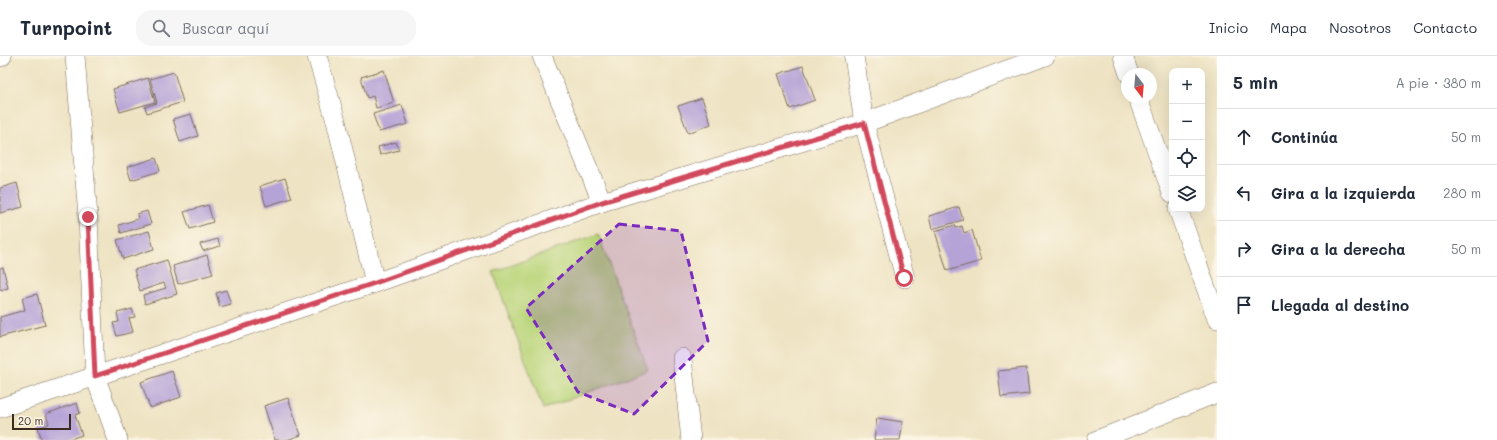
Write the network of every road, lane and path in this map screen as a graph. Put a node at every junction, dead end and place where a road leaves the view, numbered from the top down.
1 (75, 56) edge
2 (317, 56) edge
3 (542, 56) edge
4 (854, 56) edge
5 (1045, 56) edge
6 (1123, 56) edge
7 (1127, 68) edge
8 (1140, 104) edge
9 (864, 123) junction
10 (1169, 185) edge
11 (602, 202) junction
12 (1179, 212) edge
13 (904, 278) dead end
14 (375, 283) junction
15 (1217, 319) edge
16 (682, 358) dead end
17 (95, 376) junction
18 (1217, 393) edge
19 (0, 408) edge
20 (118, 440) edge
21 (691, 440) edge
22 (1097, 440) edge

1 - 17 street
2 - 14 street
3 - 11 street
4 - 9 street
5 - 9 street
6 - 7 street
8 - 10 street
9 - 11 street
9 - 13 street
11 - 14 street
12 - 15 street
14 - 17 street
16 - 21 street
17 - 19 street
17 - 20 street
18 - 22 street

